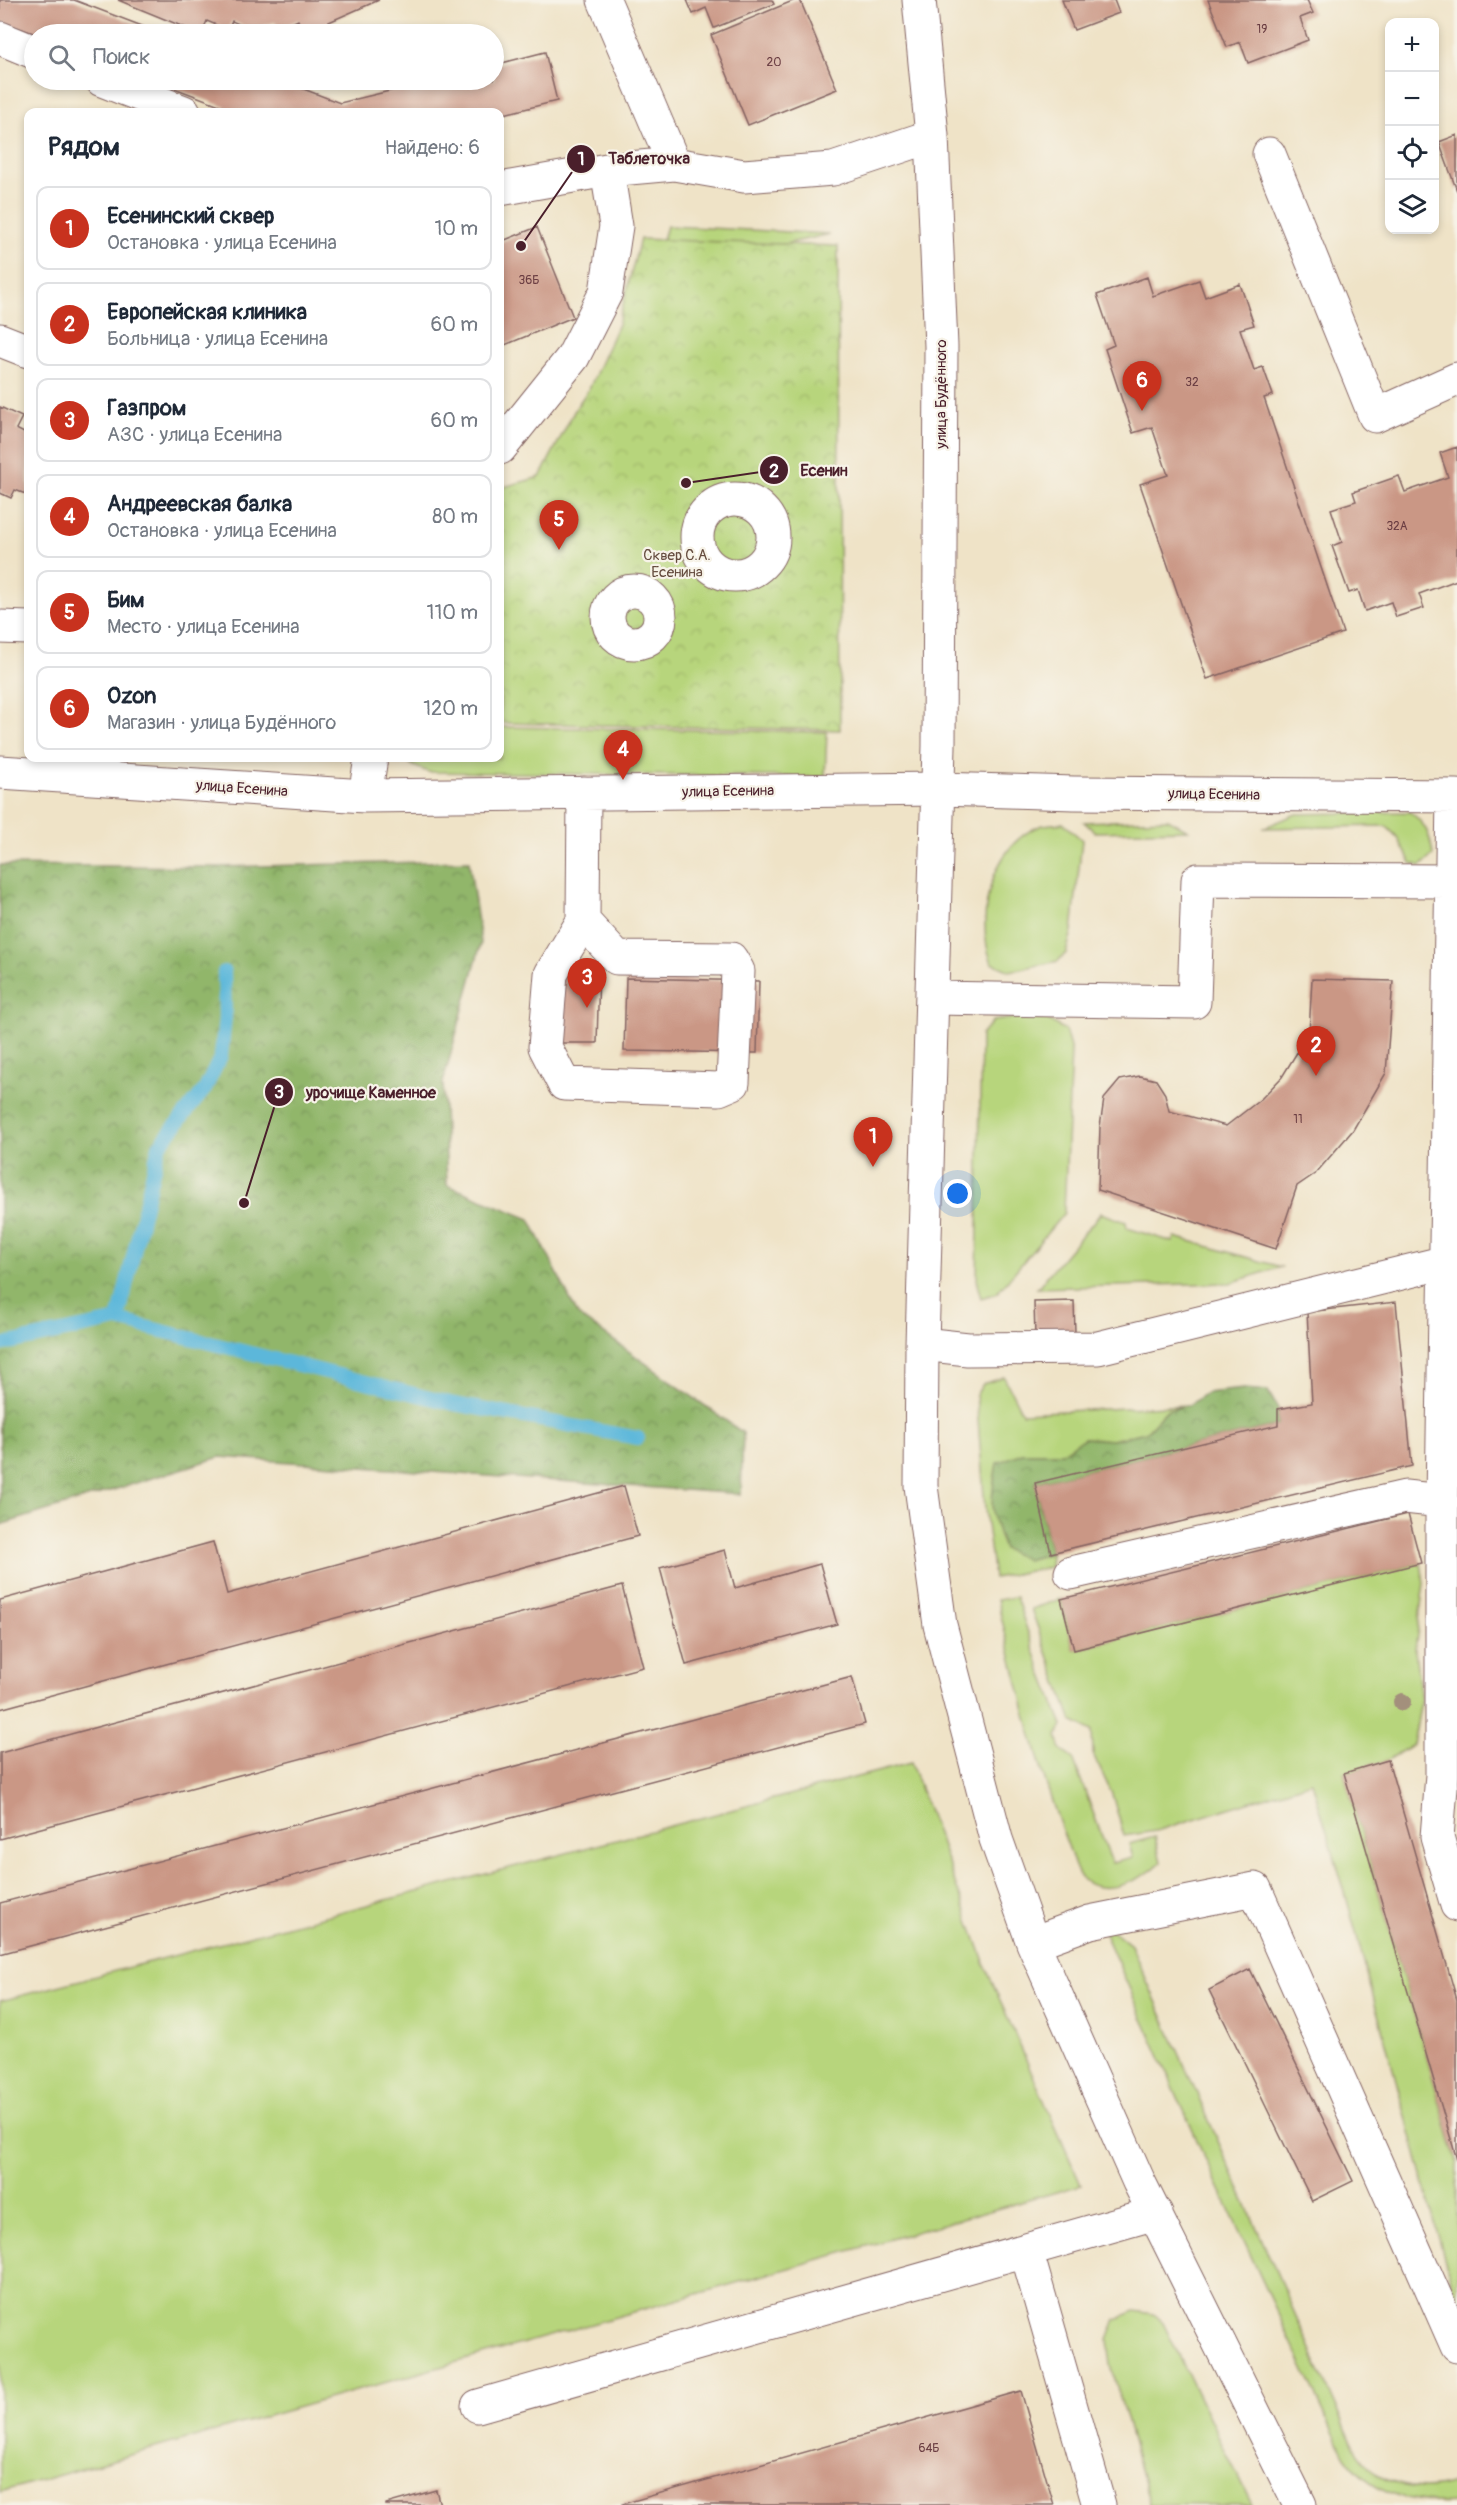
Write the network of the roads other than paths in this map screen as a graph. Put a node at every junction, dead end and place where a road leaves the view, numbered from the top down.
1 (604, 0) edge
2 (919, 0) edge
3 (0, 38) edge
4 (24, 48) edge
5 (128, 90) edge
6 (174, 108) edge
7 (932, 136) junction
8 (1269, 154) dead end
9 (674, 164) junction
10 (607, 170) junction
11 (504, 188) edge
12 (0, 340) edge
13 (24, 349) edge
14 (1457, 380) edge
15 (504, 443) edge
16 (0, 627) edge
17 (24, 628) edge
18 (370, 762) edge
19 (0, 772) edge
20 (938, 789) junction
21 (584, 793) junction
22 (365, 796) junction
23 (1455, 796) edge
24 (1452, 881) junction
25 (582, 921) junction
26 (934, 998) junction
27 (1446, 1262) junction
28 (1451, 1322) edge
29 (922, 1344) junction
30 (1442, 1501) junction
31 (1071, 1573) dead end
32 (1449, 1773) edge
33 (1457, 1905) edge
34 (1033, 1943) junction
35 (1156, 2213) junction
36 (1026, 2250) junction
37 (1457, 2346) edge
38 (478, 2406) dead end
39 (1099, 2505) edge
40 (1300, 2505) edge

1 - 9 street
2 - 7 street, улица Будённого
3 - 4 street
5 - 6 street
7 - 9 street
7 - 20 street, улица Будённого
8 - 14 street
9 - 10 street
10 - 11 street
10 - 15 street
12 - 13 street
16 - 17 street
18 - 22 street
19 - 22 street, улица Есенина
20 - 21 street, улица Есенина
20 - 23 street, улица Есенина
20 - 26 street, улица Будённого
21 - 22 street, улица Есенина
21 - 25 street
23 - 24 street
24 - 26 street
24 - 27 street
25 - 25 street
26 - 29 street, улица Будённого
27 - 28 street
27 - 29 street
28 - 30 street
29 - 34 street, улица Будённого
30 - 31 street
30 - 32 street
32 - 33 street
34 - 35 street, улица Будённого
34 - 37 street
35 - 36 street
35 - 40 street, улица Будённого
36 - 38 street
36 - 39 street

